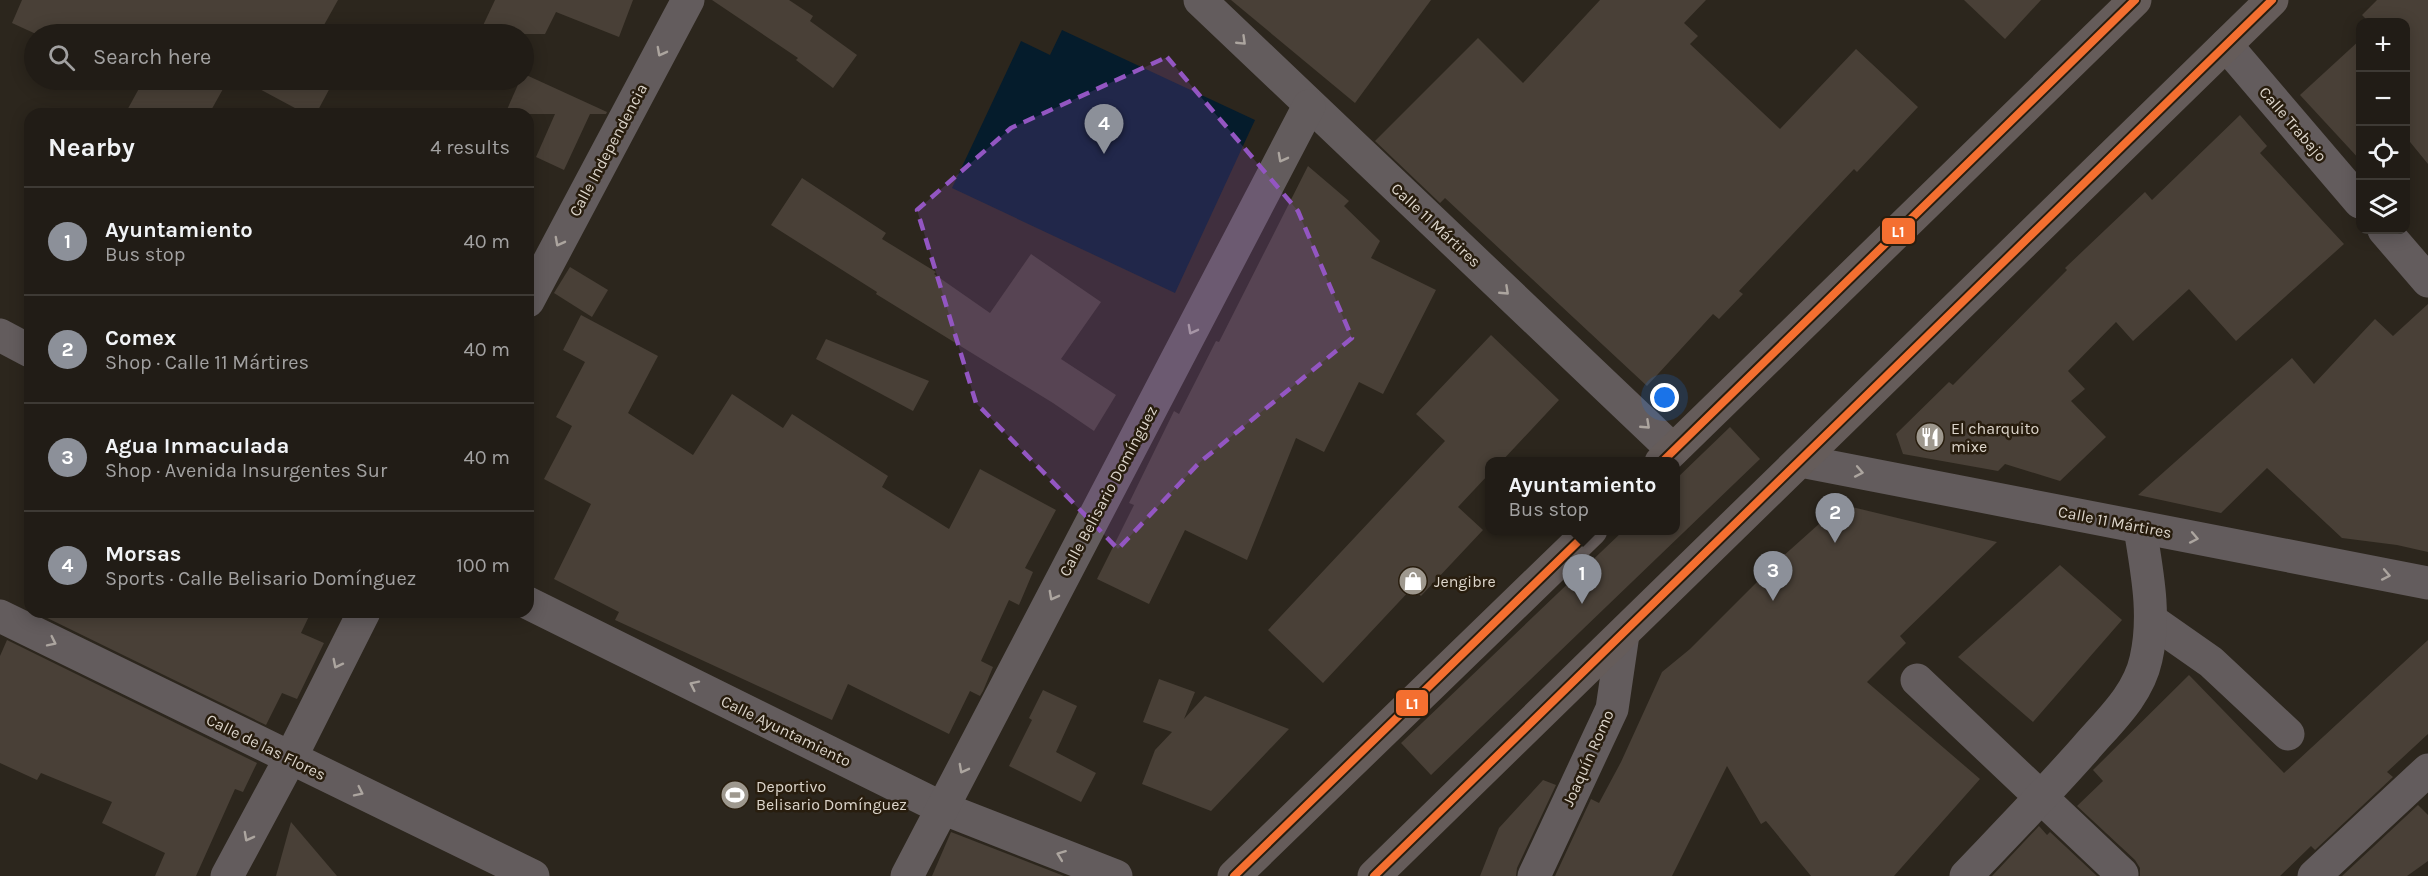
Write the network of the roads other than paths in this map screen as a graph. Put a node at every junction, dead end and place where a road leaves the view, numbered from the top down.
1 (688, 0) edge
2 (1200, 0) edge
3 (2134, 0) edge
4 (2272, 0) edge
5 (2226, 45) junction
6 (1309, 106) junction
7 (2356, 196) edge
8 (2387, 234) edge
9 (2428, 281) edge
10 (534, 289) edge
11 (0, 335) edge
12 (24, 348) edge
13 (1667, 456) edge
14 (1801, 461) junction
15 (2140, 528) junction
16 (1587, 535) edge
17 (2428, 583) edge
18 (534, 606) edge
19 (0, 616) edge
20 (361, 618) edge
21 (2151, 620) junction
22 (1623, 634) junction
23 (1917, 680) dead end
24 (2288, 734) dead end
25 (290, 759) junction
26 (2428, 770) edge
27 (2043, 797) junction
28 (942, 808) junction
29 (2122, 874) dead end
30 (227, 876) edge
31 (533, 876) edge
32 (907, 876) edge
33 (1116, 876) edge
34 (1234, 876) edge
35 (1374, 876) edge
36 (1534, 876) edge
37 (1966, 876) edge
38 (2314, 876) edge

1 -> 10 street, Calle Independencia
2 -> 6 street, Calle 11 Mártires
3 - 13 main road
4 - 5 main road
5 - 7 street, Calle Trabajo
5 - 14 main road
6 -> 13 street, Calle 11 Mártires
6 -> 28 street, Calle Belisario Domínguez
8 - 9 street
11 - 12 street
14 -> 15 street, Calle 11 Mártires
14 - 22 main road
15 -> 17 street, Calle 11 Mártires
15 - 21 street
16 - 34 main road
28 -> 18 street, Calle Ayuntamiento
19 -> 25 street, Calle de las Flores
20 -> 25 street
21 - 24 street
21 - 27 street
22 - 35 main road
22 - 36 street, Joaquín Romo
23 - 27 street
25 -> 30 street
25 -> 31 street, Calle de las Flores
26 - 38 street
27 - 29 street
27 - 37 street
28 - 32 street, Calle Belisario Domínguez
33 -> 28 street, Calle Ayuntamiento

